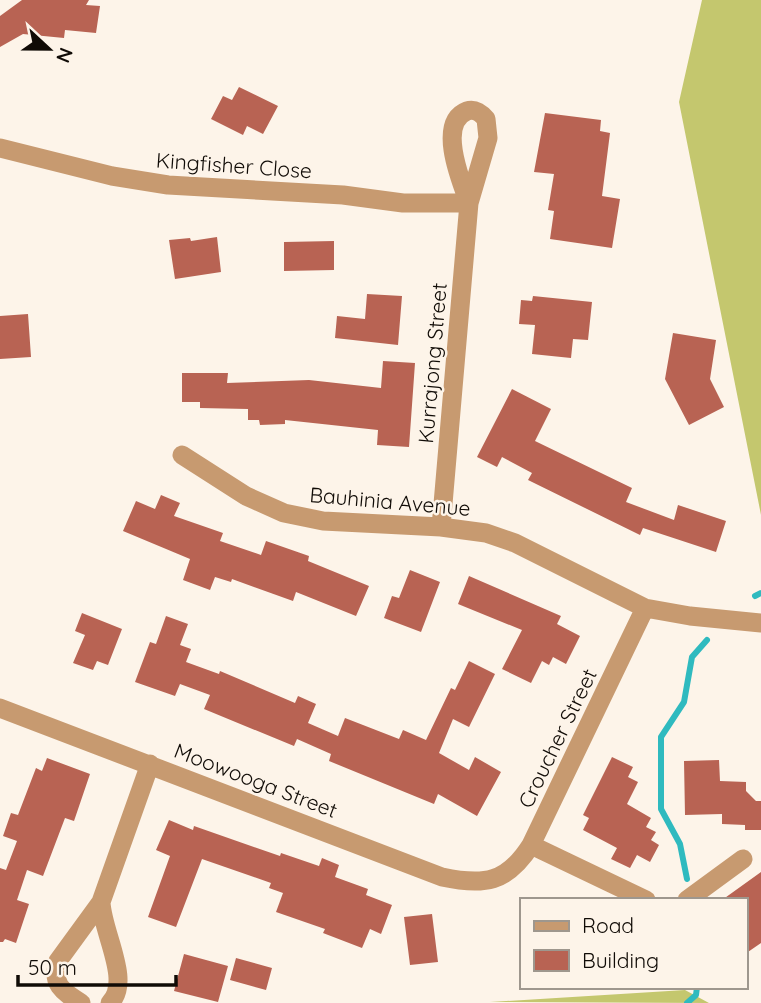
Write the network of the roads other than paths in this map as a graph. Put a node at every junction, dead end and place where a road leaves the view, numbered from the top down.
1 (0, 148) edge
2 (469, 204) joint
3 (182, 455) dead end
4 (441, 527) junction
5 (645, 608) junction
6 (761, 623) edge
7 (0, 708) edge
8 (150, 764) junction
9 (531, 845) junction
10 (743, 859) dead end
11 (498, 878) joint
12 (642, 898) edge
13 (690, 898) edge
14 (101, 902) junction
15 (81, 1003) edge
16 (110, 1003) edge

1 - 2 street, Kingfisher Close
2 - 4 street, Kurrajong Street
3 - 4 street, Bauhinia Avenue
4 - 5 street, Bauhinia Avenue
5 - 6 street, Bauhinia Avenue
5 - 9 street, Croucher Street
7 - 8 street, Moowooga Street
8 - 11 street, Moowooga Street
8 - 14 street
9 - 11 street, Croucher Street
9 - 12 street
10 - 13 street
14 - 15 street
14 - 16 street

